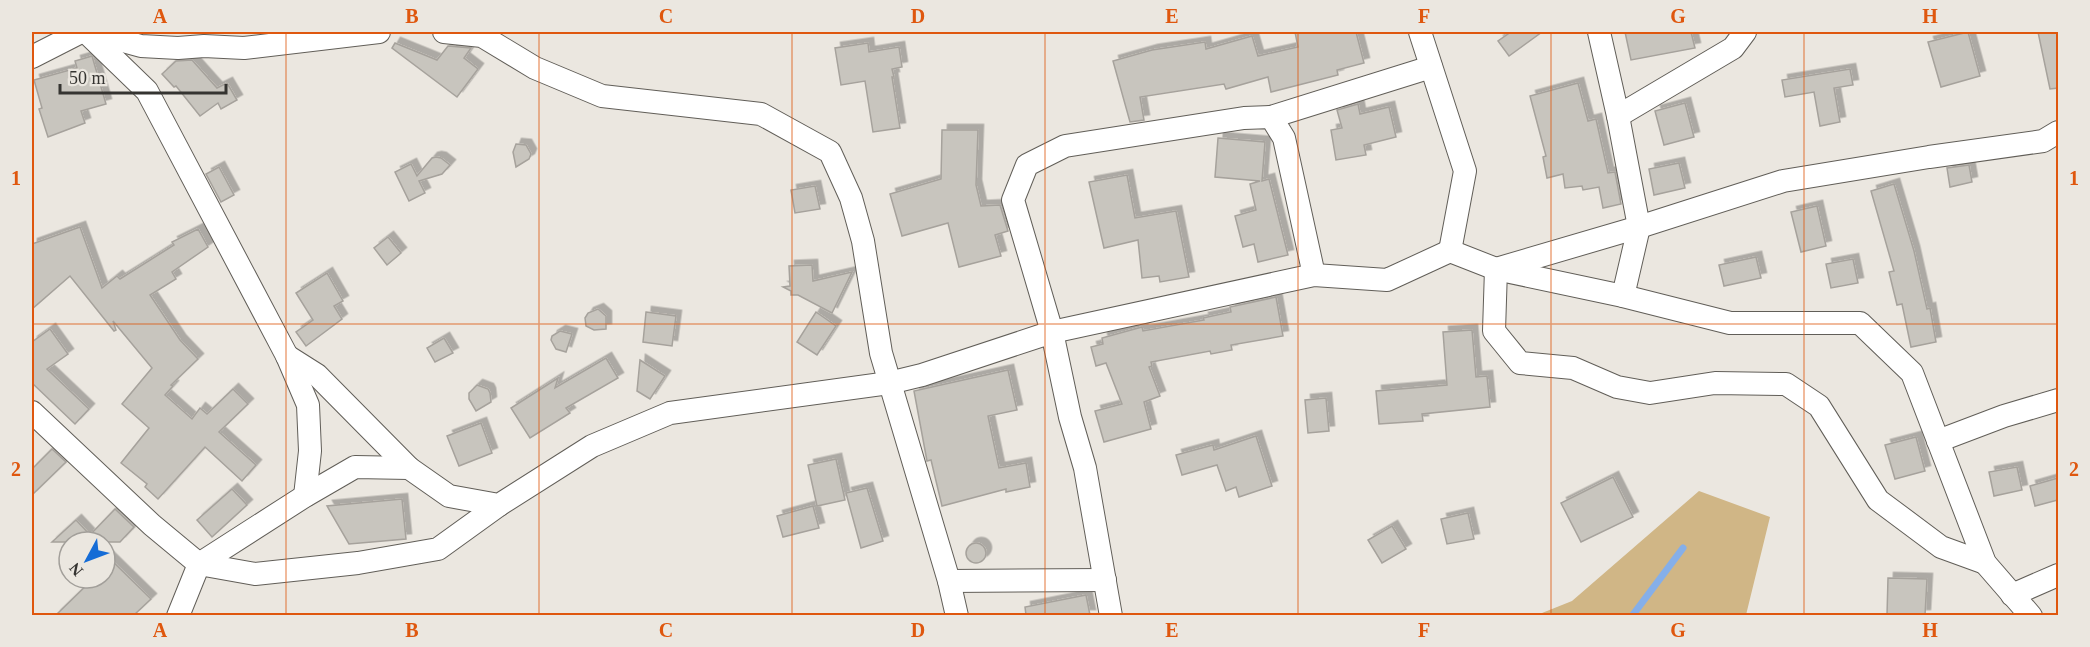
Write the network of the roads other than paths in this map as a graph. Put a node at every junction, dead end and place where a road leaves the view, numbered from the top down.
1 (81, 32) edge
2 (88, 32) edge
3 (379, 32) edge
4 (444, 32) edge
5 (1420, 32) edge
6 (1599, 32) edge
7 (1745, 32) edge
8 (208, 39) edge
9 (32, 57) edge
10 (1431, 67) junction
11 (1618, 116) junction
12 (1271, 117) junction
13 (2053, 142) edge
14 (1639, 227) junction
15 (1450, 251) junction
16 (1496, 269) junction
17 (1314, 275) junction
18 (1623, 296) junction
19 (1052, 332) junction
20 (287, 356) junction
21 (889, 383) junction
22 (2058, 400) edge
23 (32, 412) edge
24 (1938, 441) junction
25 (409, 468) junction
26 (305, 496) junction
27 (499, 505) junction
28 (1985, 563) junction
29 (200, 564) junction
30 (2058, 575) edge
31 (1105, 580) junction
32 (949, 581) junction
33 (2012, 595) junction
34 (178, 615) edge
35 (957, 615) edge
36 (1112, 615) edge
37 (2031, 615) edge

1 - 9 street
2 - 8 street
2 - 20 street
3 - 8 street
4 - 21 street
5 - 10 street
6 - 11 street
7 - 11 street
10 - 12 street
10 - 15 street
11 - 14 street
12 - 17 street
12 - 19 street
13 - 14 street
14 - 16 street
14 - 18 street
15 - 16 street
15 - 17 street
16 - 18 street
16 - 28 street
17 - 19 street
18 - 24 street
19 - 21 street
19 - 31 street
20 - 25 street
20 - 26 street
21 - 27 street
21 - 32 street
22 - 24 street
23 - 29 street
24 - 28 street
25 - 26 street
25 - 27 street
26 - 29 street
27 - 29 street
28 - 33 street
29 - 34 street
30 - 33 street
31 - 32 street
31 - 36 street
32 - 35 street
33 - 37 street

